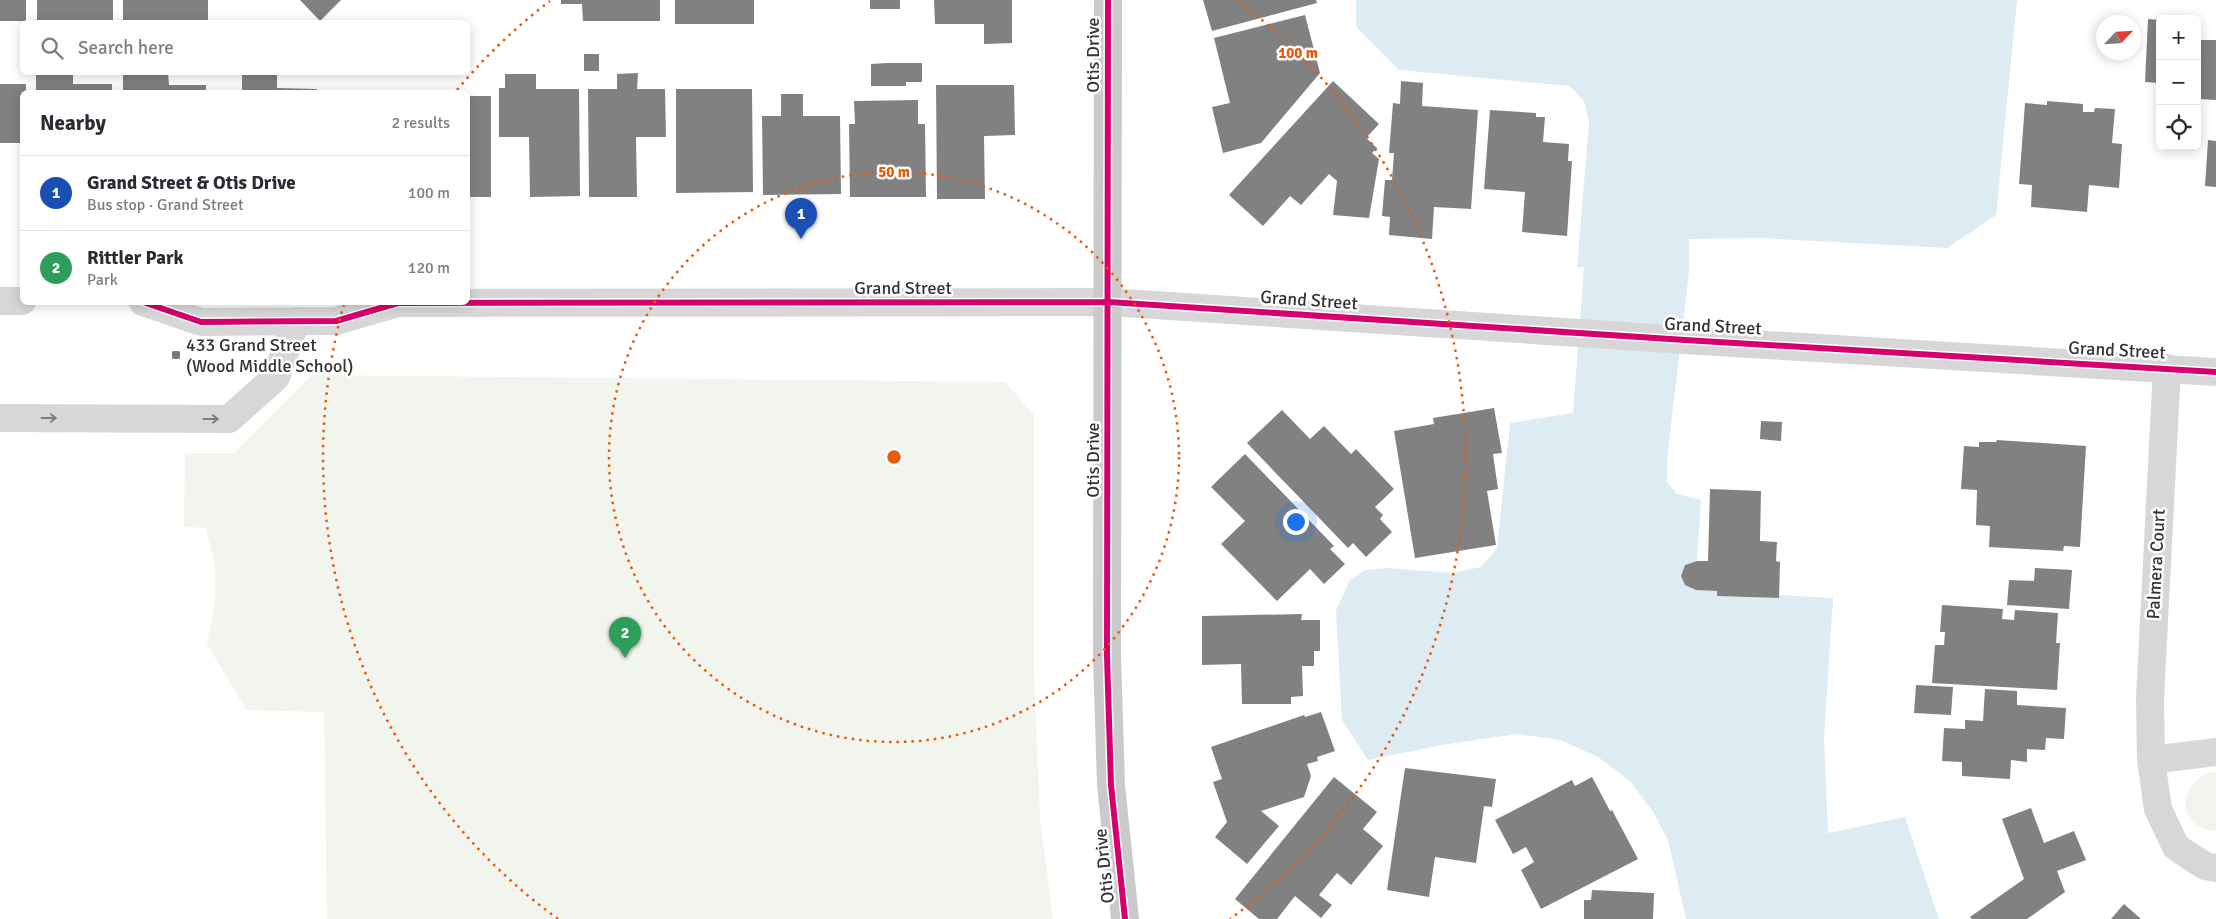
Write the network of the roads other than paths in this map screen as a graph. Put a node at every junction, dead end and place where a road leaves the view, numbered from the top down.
1 (1108, 0) edge
2 (0, 302) edge
3 (20, 302) edge
4 (1108, 302) junction
5 (470, 303) edge
6 (152, 305) edge
7 (391, 305) edge
8 (296, 321) junction
9 (2166, 368) junction
10 (2216, 372) edge
11 (0, 418) edge
12 (2216, 752) edge
13 (2151, 760) junction
14 (2216, 868) edge
15 (1125, 919) edge

1 - 4 main road, Otis Drive
2 - 3 street
4 - 5 street, Grand Street
4 - 9 street, Grand Street
4 - 15 main road, Otis Drive
6 - 8 street, Grand Street
7 - 8 street, Grand Street
11 -> 8 street
9 - 10 street, Grand Street
9 - 13 street, Palmera Court
12 - 13 street
13 - 14 street, Palmera Court

